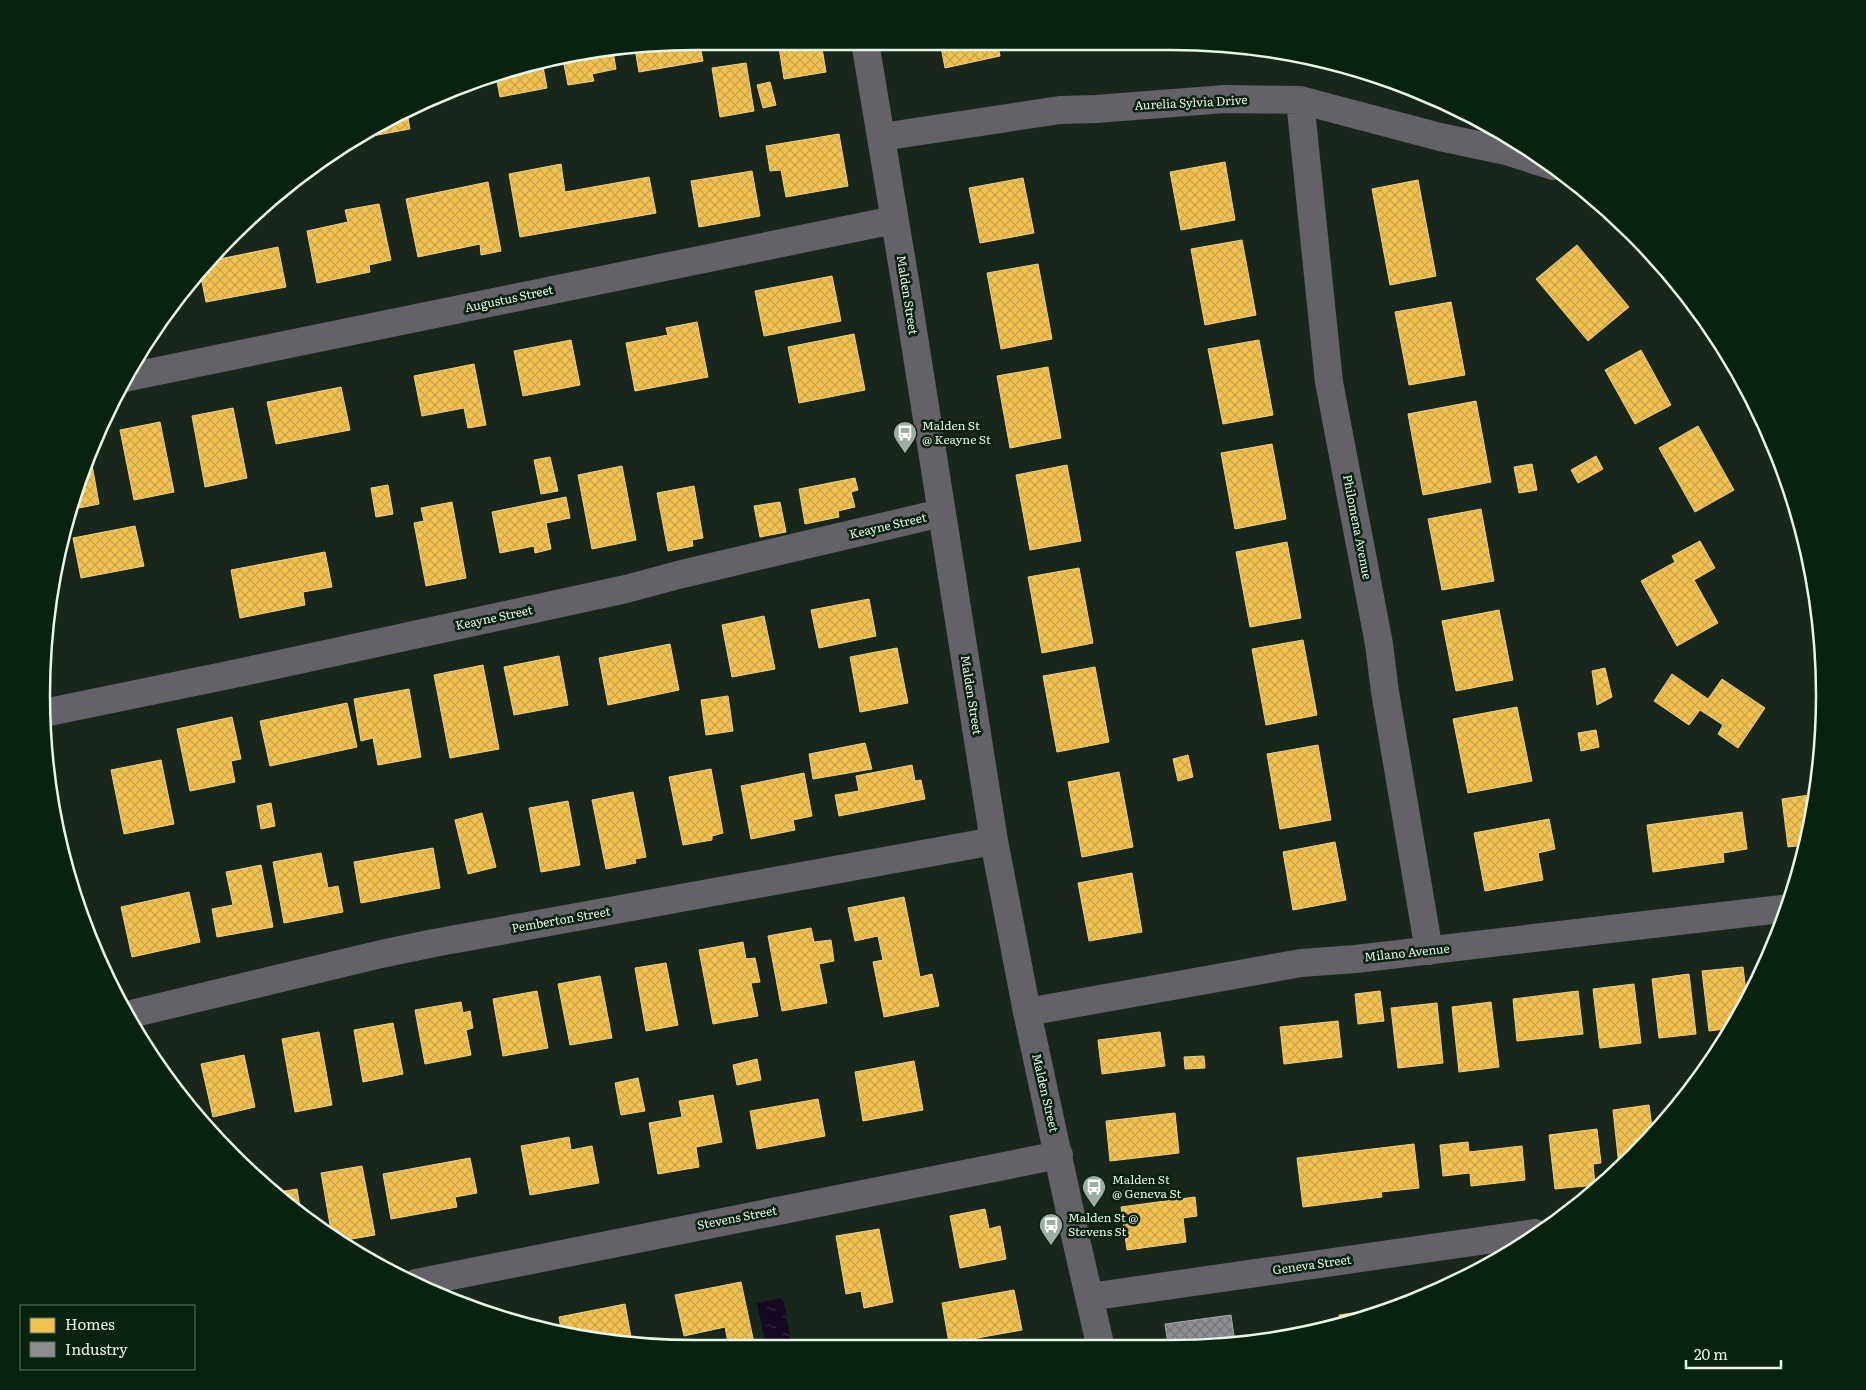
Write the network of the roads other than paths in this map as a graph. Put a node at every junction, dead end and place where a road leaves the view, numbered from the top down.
1 (866, 50) edge
2 (1300, 100) junction
3 (882, 137) junction
4 (1527, 158) edge
5 (894, 220) junction
6 (134, 376) edge
7 (941, 513) junction
8 (50, 712) edge
9 (994, 841) junction
10 (1779, 909) edge
11 (1429, 951) junction
12 (1027, 1012) junction
13 (134, 1013) edge
14 (1059, 1155) junction
15 (1523, 1235) edge
16 (427, 1281) edge
17 (1089, 1297) junction
18 (1099, 1340) edge

1 - 3 street, Malden Street
2 - 3 street, Aurelia Sylvia Drive
2 - 4 street, Aurelia Sylvia Drive
2 - 11 street, Philomena Avenue
3 - 5 street, Malden Street
5 - 6 street, Augustus Street
5 - 7 street, Malden Street
7 - 8 street, Keayne Street
7 - 9 street, Malden Street
9 - 12 street, Malden Street
9 - 13 street, Pemberton Street
10 - 11 street, Milano Avenue
11 - 12 street, Milano Avenue
12 - 14 street, Malden Street
14 - 16 street, Stevens Street
14 - 17 street, Malden Street
15 - 17 street, Geneva Street
17 - 18 street, Malden Street

